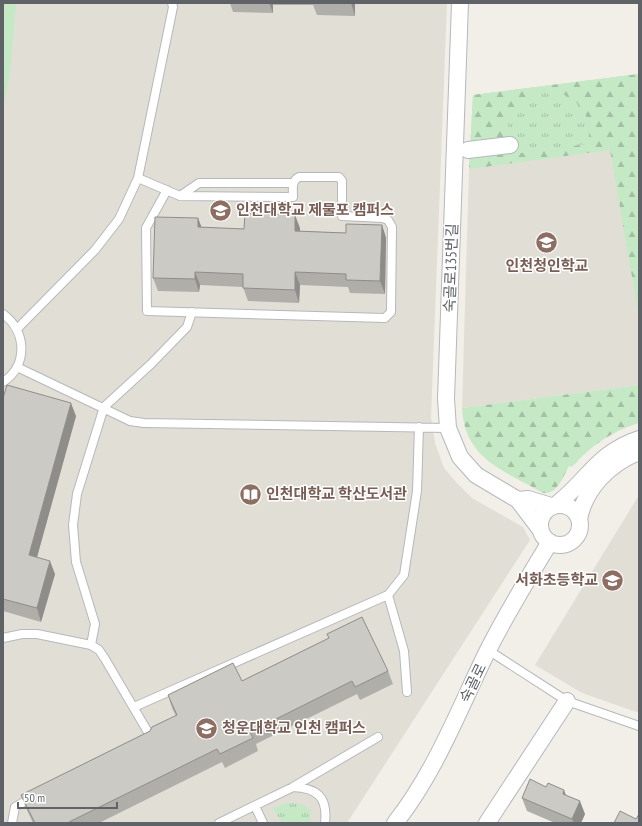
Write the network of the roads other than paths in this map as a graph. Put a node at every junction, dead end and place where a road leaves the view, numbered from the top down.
1 (460, 3) edge
2 (174, 4) edge
3 (510, 145) dead end
4 (468, 150) dead end
5 (138, 178) junction
6 (293, 183) junction
7 (167, 190) junction
8 (180, 196) junction
9 (192, 312) junction
10 (3, 314) edge
11 (17, 329) junction
12 (17, 367) junction
13 (3, 382) edge
14 (104, 408) junction
15 (419, 427) junction
16 (448, 428) junction
17 (639, 439) edge
18 (639, 452) edge
19 (518, 500) junction
20 (554, 505) junction
21 (580, 519) junction
22 (545, 536) junction
23 (388, 595) junction
24 (3, 638) edge
25 (92, 644) junction
26 (488, 650) junction
27 (407, 692) dead end
28 (567, 701) junction
29 (134, 707) junction
30 (639, 726) edge
31 (378, 737) dead end
32 (139, 745) edge
33 (293, 787) junction
34 (43, 792) edge
35 (255, 806) junction
36 (12, 823) edge
37 (219, 823) edge
38 (263, 823) edge
39 (325, 823) edge
40 (395, 823) edge
41 (487, 823) edge

1 - 16 street, 숙골로135번길
2 - 5 lane
3 - 4 street
5 - 7 lane
5 - 11 lane
6 - 8 lane
6 - 8 lane
6 - 9 lane
7 - 8 lane
7 - 9 lane
9 - 14 lane
10 - 11 lane
11 - 12 lane
12 - 13 lane
12 - 14 lane
14 - 15 lane
14 - 25 lane
15 - 16 lane
15 - 23 lane
16 - 19 street, 숙골로135번길
17 - 20 street, 숙골로
18 - 21 street
19 - 20 street, 숙골로135번길
19 - 22 street, 숙골로135번길
20 - 21 street
20 - 22 street, 숙골로
21 - 22 street
22 - 26 street, 숙골로
23 - 27 lane
23 - 29 lane
24 - 25 lane
25 - 29 lane
26 - 28 lane
26 - 40 street, 숙골로
28 - 30 lane
28 - 41 street
29 - 32 lane
31 - 33 lane
33 - 35 lane
33 - 39 lane
34 - 36 lane
35 - 37 lane
35 - 38 lane

